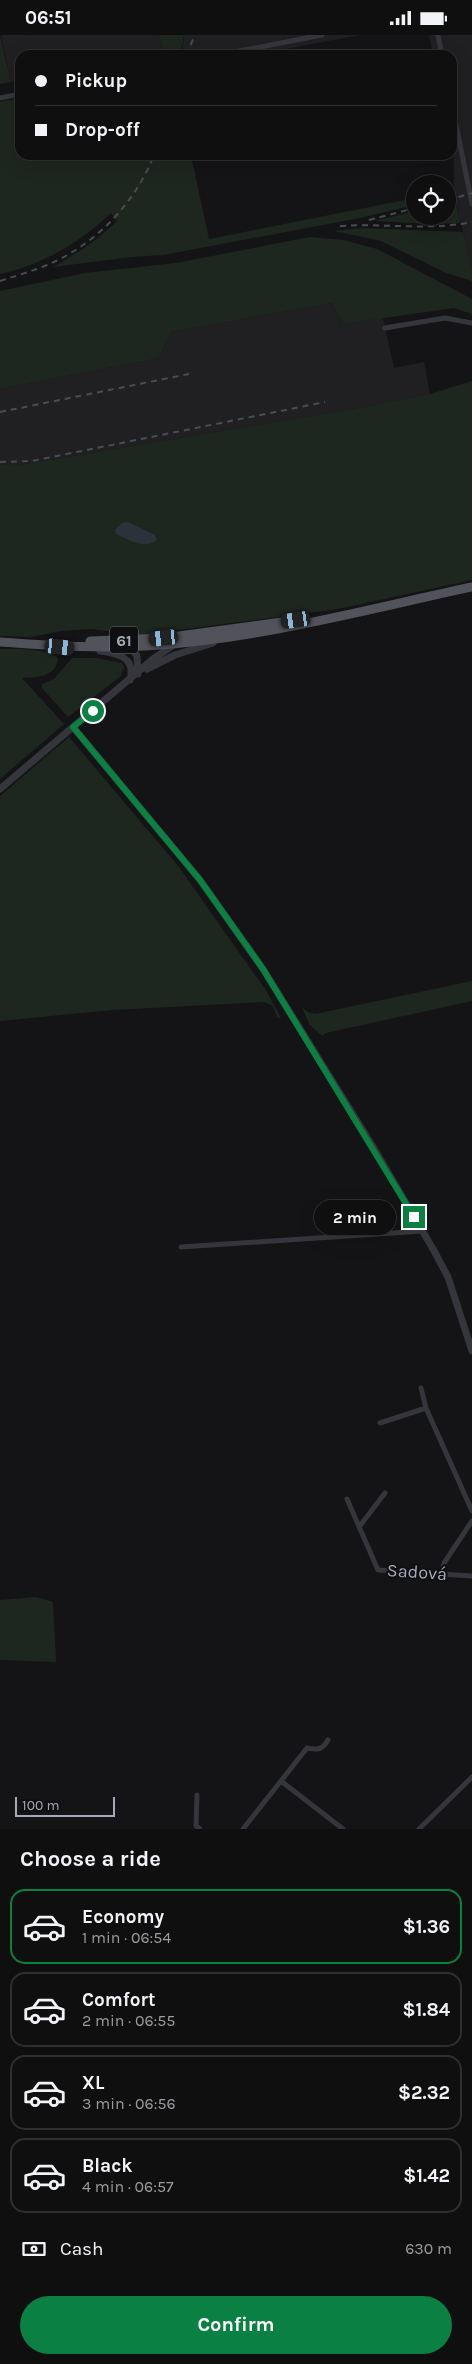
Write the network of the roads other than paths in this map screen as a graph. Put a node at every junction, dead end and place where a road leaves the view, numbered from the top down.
1 (322, 35) edge
2 (438, 35) edge
3 (244, 50) edge
4 (441, 50) edge
5 (15, 95) edge
6 (0, 98) edge
7 (457, 130) edge
8 (472, 205) edge
9 (472, 323) edge
10 (385, 328) dead end
11 (472, 587) edge
12 (340, 615) junction
13 (218, 631) junction
14 (256, 633) junction
15 (119, 640) junction
16 (0, 642) edge
17 (30, 644) junction
18 (175, 644) junction
19 (60, 647) junction
20 (132, 647) junction
21 (138, 674) junction
22 (130, 680) junction
23 (73, 727) junction
24 (0, 789) edge
25 (423, 1231) junction
26 (181, 1247) dead end
27 (472, 1351) edge
28 (421, 1388) dead end
29 (426, 1408) junction
30 (380, 1423) dead end
31 (384, 1493) dead end
32 (347, 1499) dead end
33 (472, 1511) edge
34 (472, 1521) edge
35 (359, 1527) junction
36 (441, 1575) junction
37 (472, 1576) edge
38 (328, 1740) dead end
39 (472, 1777) edge
40 (281, 1781) junction
41 (197, 1795) dead end
42 (200, 1829) edge
43 (243, 1829) edge
44 (343, 1829) edge
45 (419, 1829) edge

1 - 3 street
2 - 4 street
5 - 6 street
7 - 8 street
9 - 10 street
11 - 12 main road, 61
12 - 13 main road, 61
12 - 14 main road, 61
13 - 15 main road, 61
13 - 18 street
14 - 18 main road, 61
14 - 21 street
15 - 17 main road, 61
15 - 20 street
16 - 17 main road, 61
17 - 19 main road, 61
18 - 20 main road, 61
18 - 21 street
19 - 20 main road, 61
19 - 22 street
20 - 21 street
21 - 22 street
22 - 23 street
23 - 24 street
23 - 25 street
25 - 26 street
25 - 27 street
28 - 29 street
29 - 30 street
29 - 33 street
31 - 35 street
32 - 35 street, Sadová
34 - 36 street
35 - 36 street, Sadová
36 - 37 street, Sadová
38 - 40 street
39 - 45 street
40 - 43 street
40 - 44 street
41 - 42 street

